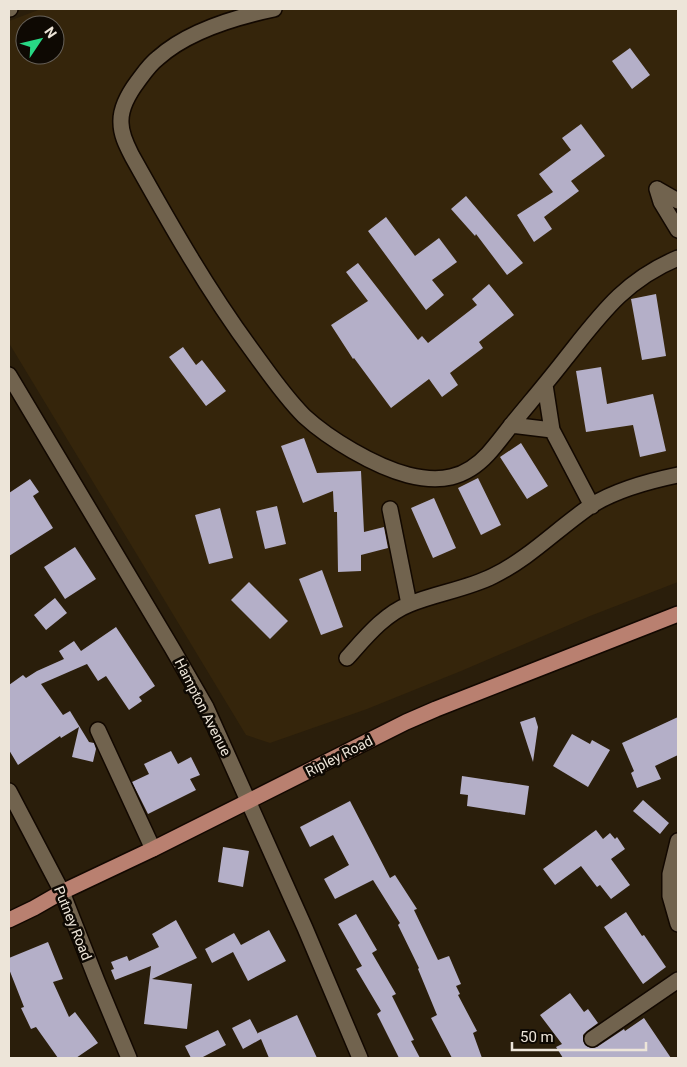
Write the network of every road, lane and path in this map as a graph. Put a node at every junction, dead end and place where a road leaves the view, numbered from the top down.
1 (274, 9) edge
2 (678, 201) edge
3 (678, 230) edge
4 (678, 258) edge
5 (9, 375) edge
6 (544, 385) junction
7 (511, 425) junction
8 (552, 430) junction
9 (678, 475) edge
10 (592, 506) junction
11 (390, 509) dead end
12 (409, 604) junction
13 (678, 614) edge
14 (347, 658) dead end
15 (98, 730) dead end
16 (9, 791) edge
17 (248, 801) junction
18 (678, 841) edge
19 (153, 849) junction
20 (62, 892) junction
21 (9, 920) edge
22 (678, 924) edge
23 (678, 980) edge
24 (592, 1039) dead end
25 (129, 1058) edge
26 (360, 1058) edge

1 - 7 street
2 - 3 street
4 - 6 street
5 - 17 street, Hampton Avenue
6 - 7 street
6 - 8 street
7 - 8 street
8 - 10 street
9 - 10 street
10 - 12 street
11 - 12 street
12 - 14 street
13 - 17 main road, Ripley Road
15 - 19 street
16 - 20 street, Putney Road
17 - 19 main road, Ripley Road
17 - 26 street, Hampton Avenue
18 - 22 street
19 - 20 main road, Ripley Road
20 - 21 main road, Ripley Road
20 - 25 street, Putney Road
23 - 24 street

